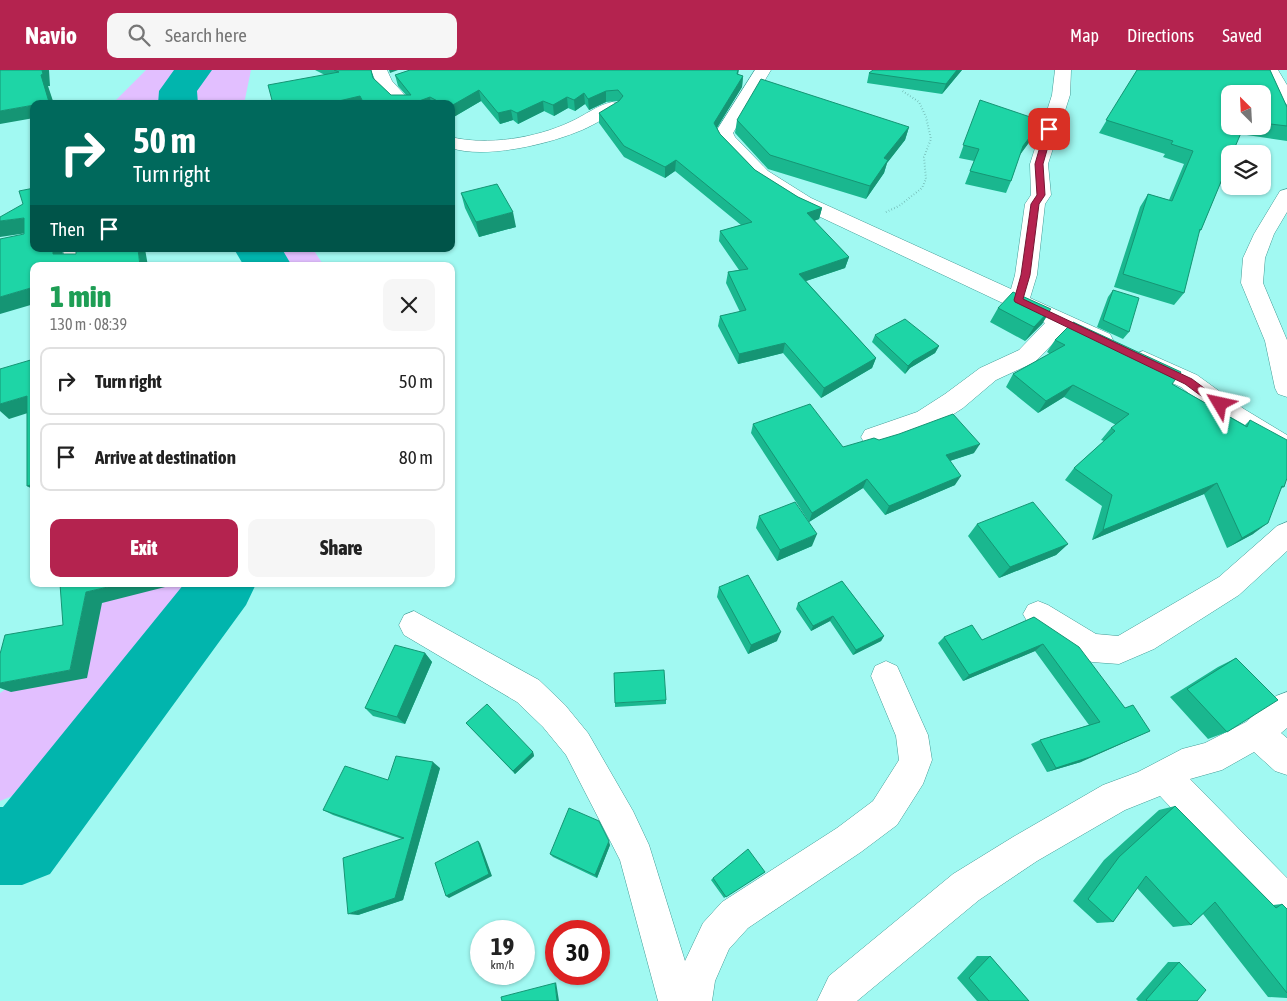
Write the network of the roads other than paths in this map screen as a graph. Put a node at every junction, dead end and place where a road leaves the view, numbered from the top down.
1 (764, 70) edge
2 (1063, 70) edge
3 (1270, 70) edge
4 (382, 77) edge
5 (401, 77) edge
6 (1287, 99) edge
7 (401, 100) edge
8 (612, 107) edge
9 (455, 144) edge
10 (1287, 195) edge
11 (1018, 300) junction
12 (1060, 321) junction
13 (1287, 388) edge
14 (874, 437) edge
15 (1287, 447) edge
16 (1287, 534) edge
17 (1038, 614) dead end
18 (414, 625) dead end
19 (886, 676) dead end
20 (1287, 707) edge
21 (1257, 733) junction
22 (1287, 759) edge
23 (1162, 776) junction
24 (1287, 904) edge
25 (677, 1001) edge
26 (694, 1001) edge
27 (836, 1001) edge

1 - 11 street
2 - 11 street
3 - 6 street
4 - 5 street
4 - 7 street
8 - 9 street
10 - 13 street
11 - 12 street
12 - 14 street
12 - 15 street
16 - 17 street
18 - 25 street
19 - 26 street
20 - 21 street
21 - 22 street
21 - 23 street
23 - 24 street
23 - 27 street

